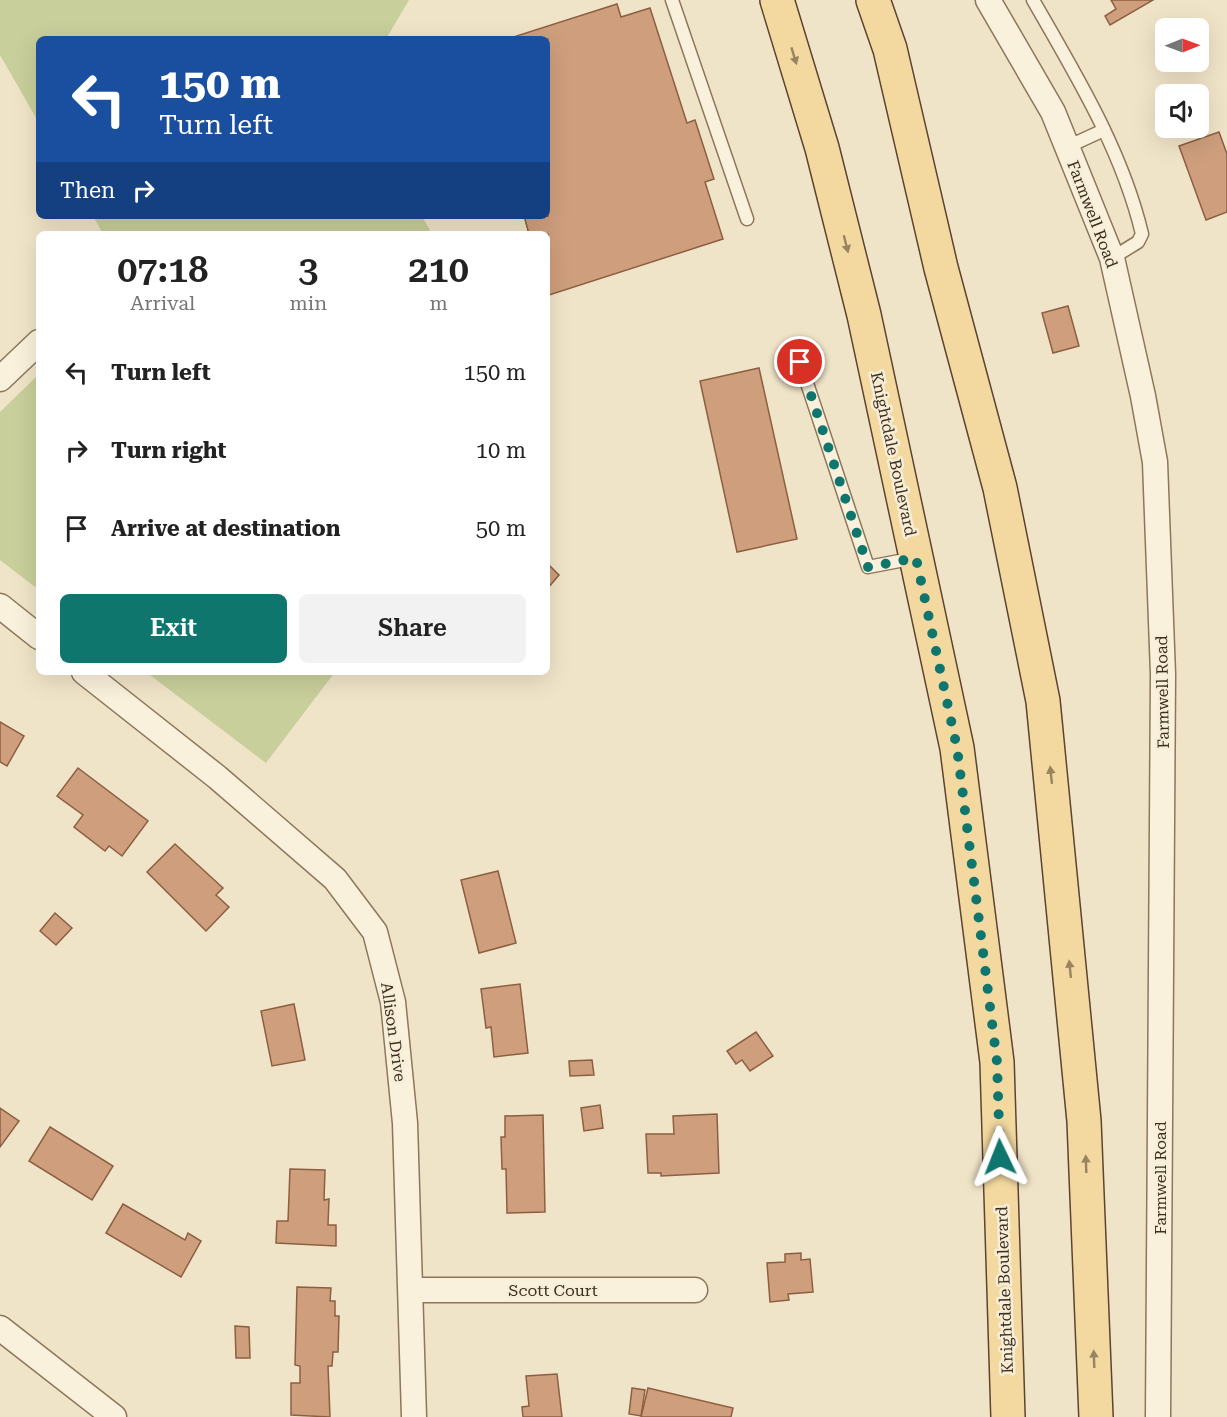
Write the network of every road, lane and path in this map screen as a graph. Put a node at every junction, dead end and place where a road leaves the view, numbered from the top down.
1 (672, 0) edge
2 (777, 0) edge
3 (873, 0) edge
4 (988, 0) edge
5 (1033, 0) edge
6 (1104, 130) junction
7 (1067, 147) junction
8 (747, 219) dead end
9 (1112, 258) junction
10 (36, 345) edge
11 (800, 362) dead end
12 (0, 378) edge
13 (916, 558) junction
14 (0, 606) edge
15 (36, 635) edge
16 (88, 675) edge
17 (411, 1290) junction
18 (695, 1290) dead end
19 (0, 1328) edge
20 (114, 1417) edge
21 (414, 1417) edge
22 (1008, 1417) edge
23 (1096, 1417) edge
24 (1158, 1417) edge

1 - 8 lane
2 -> 13 main road, Knightdale Boulevard
23 -> 3 main road
4 - 7 street, Farmwell Road
5 - 6 lane
6 - 7 lane
6 - 9 lane
7 - 9 street, Farmwell Road
9 - 24 street, Farmwell Road
10 - 12 street
11 - 13 lane
13 - 22 main road, Knightdale Boulevard
14 - 15 street
16 - 17 street, Allison Drive
17 - 18 street, Scott Court
17 - 21 street, Allison Drive
19 - 20 street

